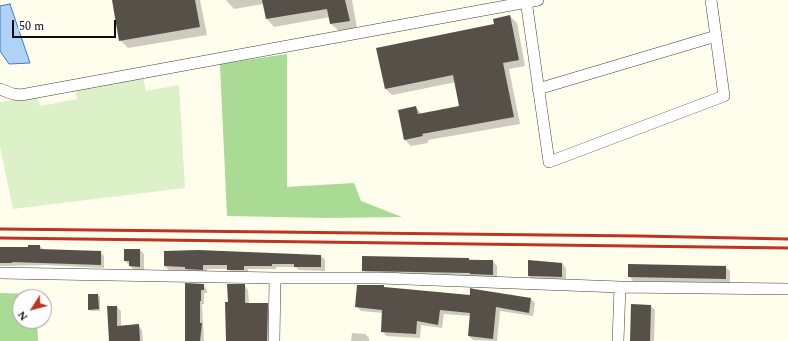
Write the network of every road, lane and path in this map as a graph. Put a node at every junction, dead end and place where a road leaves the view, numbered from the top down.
1 (538, 0) edge
2 (711, 0) edge
3 (526, 2) edge
4 (716, 36) junction
5 (0, 89) edge
6 (538, 89) junction
7 (0, 274) edge
8 (276, 278) junction
9 (620, 287) junction
10 (788, 289) edge
11 (274, 341) edge
12 (618, 341) edge

1 - 3 street
2 - 4 street
3 - 5 street
3 - 6 street
4 - 6 street
4 - 6 street
7 - 8 street
8 - 9 street
8 - 11 street
9 - 10 street
9 - 12 street

